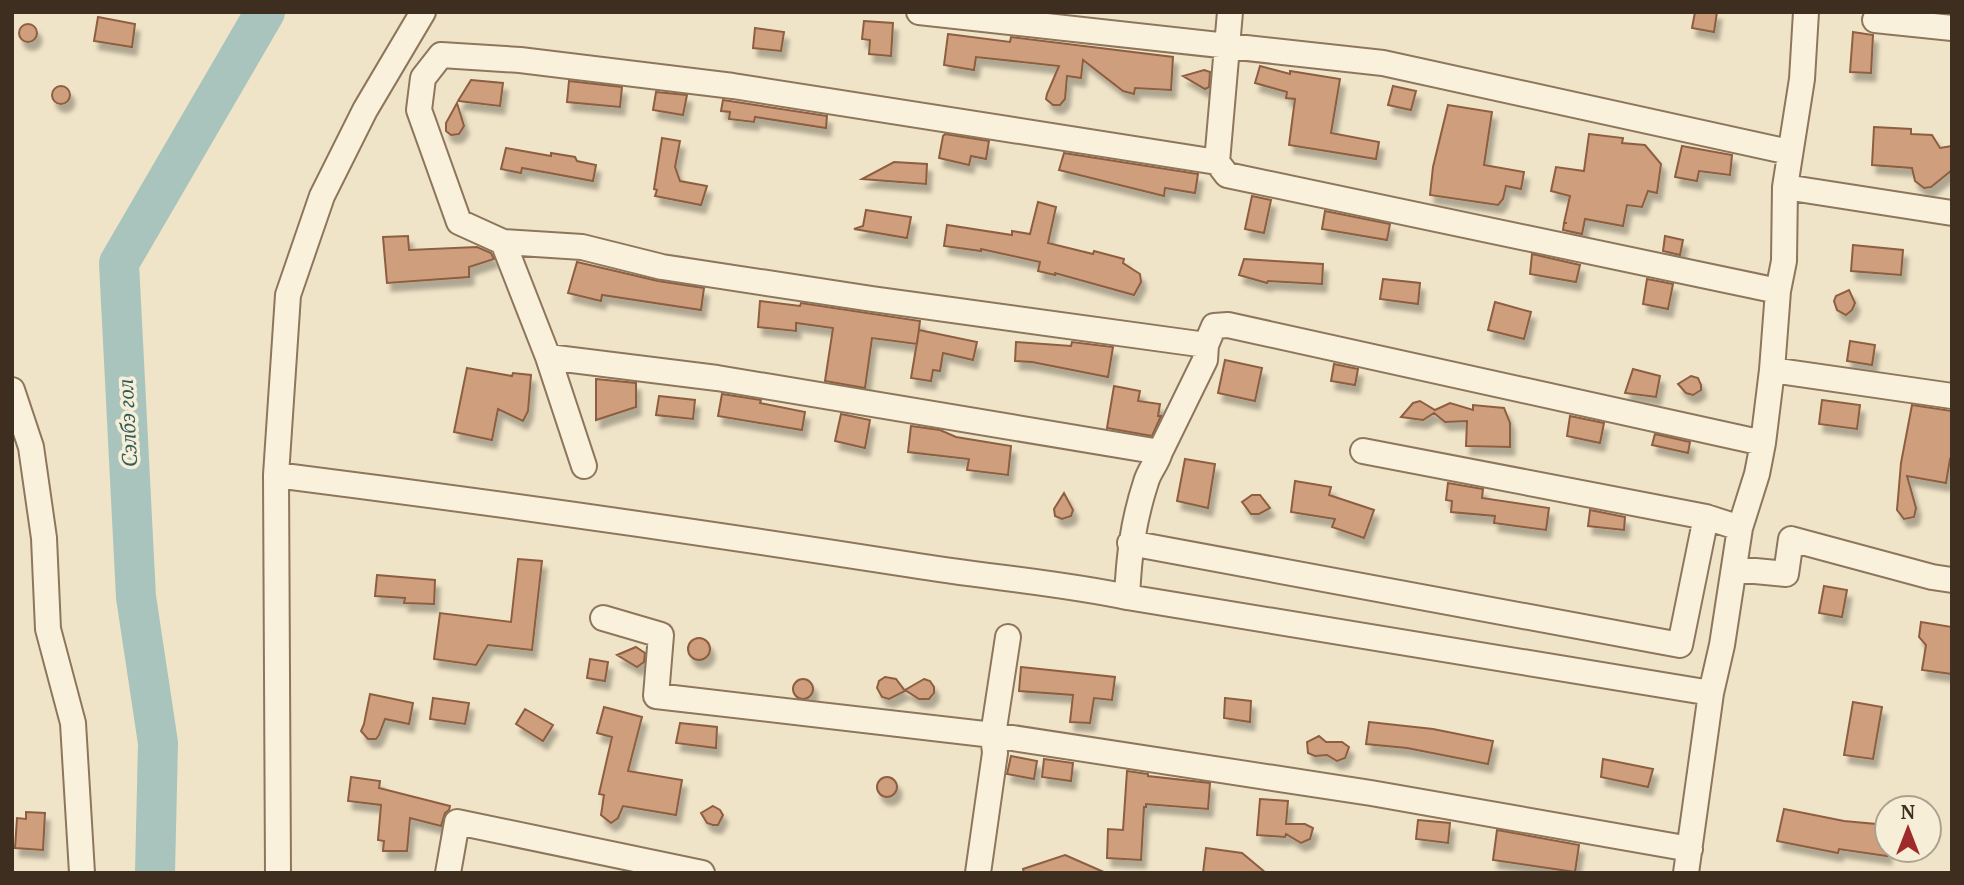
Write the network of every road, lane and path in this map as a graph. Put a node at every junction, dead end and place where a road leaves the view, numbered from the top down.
1 (423, 12) edge
2 (919, 12) edge
3 (1230, 12) edge
4 (1806, 12) edge
5 (1875, 20) dead end
6 (1952, 28) edge
7 (1227, 46) junction
8 (1789, 152) junction
9 (1217, 162) junction
10 (1785, 187) junction
11 (1952, 213) edge
12 (503, 242) junction
13 (1778, 291) junction
14 (1206, 345) junction
15 (548, 357) junction
16 (1772, 370) junction
17 (12, 390) edge
18 (1952, 396) edge
19 (1763, 443) junction
20 (1363, 451) dead end
21 (1160, 452) junction
22 (584, 466) dead end
23 (276, 475) junction
24 (1706, 517) junction
25 (1740, 528) junction
26 (1130, 543) junction
27 (1734, 569) junction
28 (1952, 580) edge
29 (1127, 597) junction
30 (603, 618) dead end
31 (1008, 637) dead end
32 (1711, 693) junction
33 (993, 735) junction
34 (1688, 861) edge
35 (82, 873) edge
36 (278, 873) edge
37 (448, 873) edge
38 (702, 873) edge
39 (978, 873) edge

1 - 23 street
2 - 7 street
3 - 7 street
4 - 8 street
5 - 6 street
7 - 8 street
7 - 9 street
8 - 10 street
9 - 12 street
9 - 13 street
10 - 11 street
10 - 13 street
12 - 14 street
12 - 15 street
13 - 16 street
14 - 19 street
14 - 21 street
15 - 21 street
15 - 22 street
16 - 18 street
16 - 19 street
17 - 35 street
19 - 25 street
20 - 24 street
21 - 26 street
23 - 29 street
23 - 36 street
24 - 25 street
24 - 26 street
25 - 27 street
26 - 29 street
27 - 28 street
27 - 32 street
29 - 32 street
30 - 33 street
31 - 33 street
32 - 34 street
33 - 34 street
33 - 39 street
37 - 38 street

